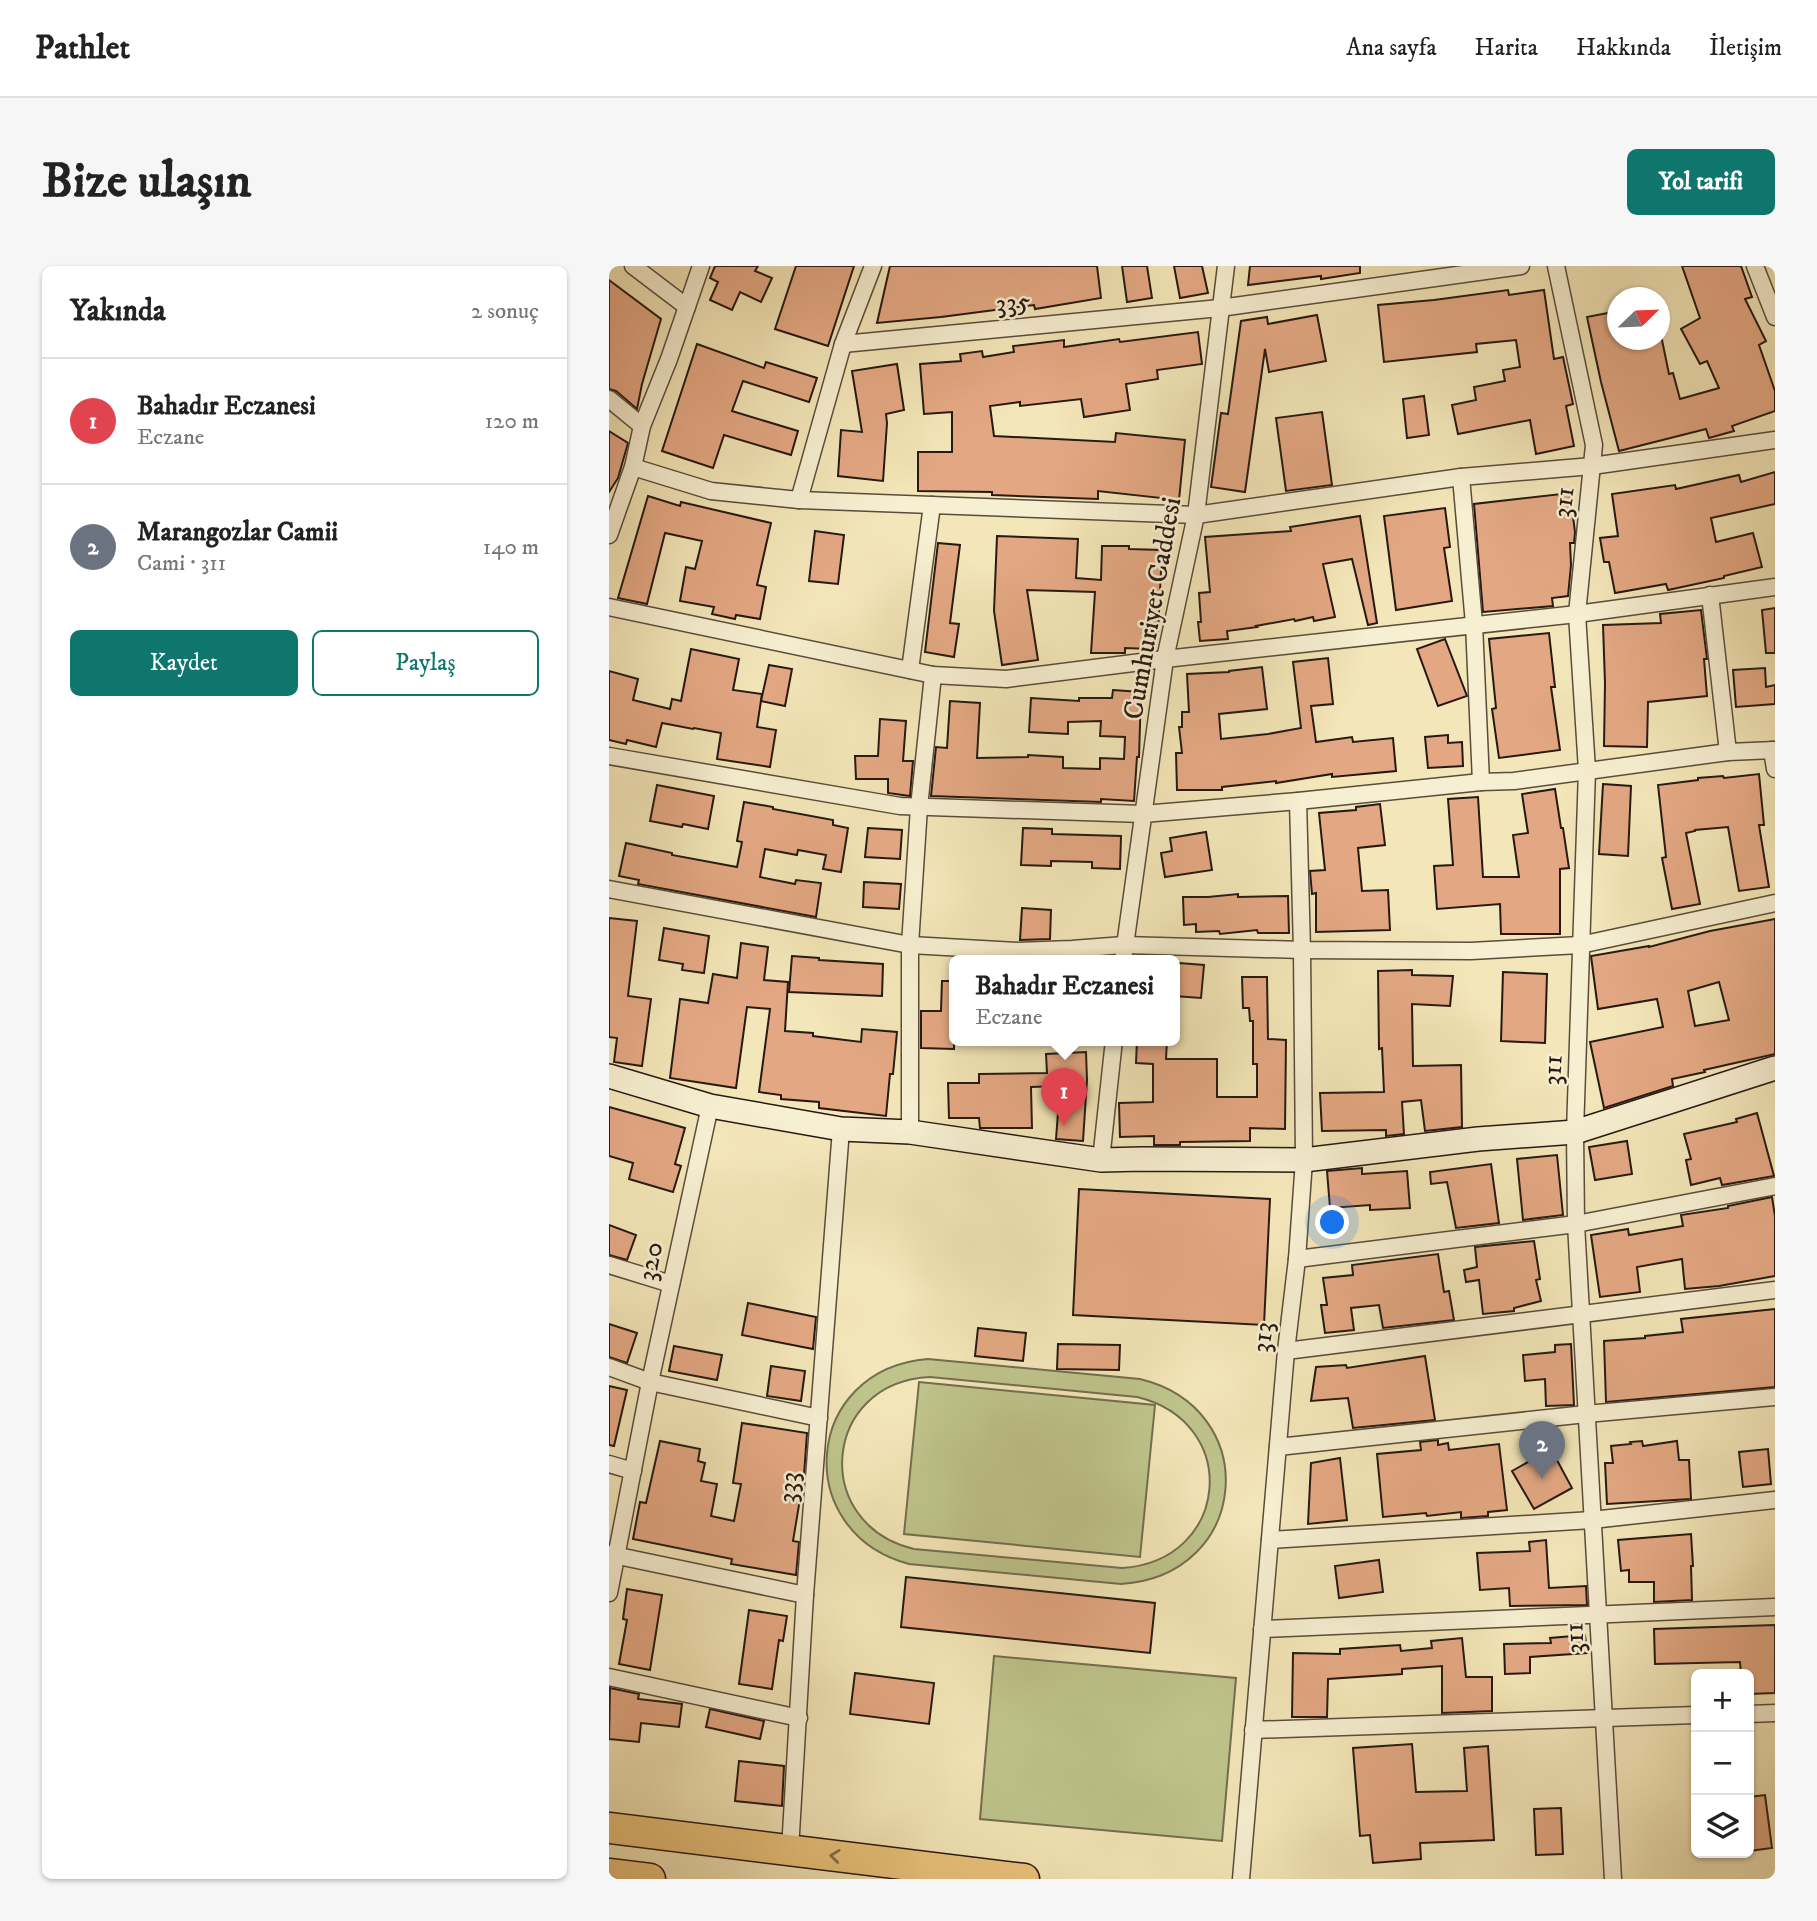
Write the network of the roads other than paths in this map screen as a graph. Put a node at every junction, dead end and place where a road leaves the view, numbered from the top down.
1 (633, 266) edge
2 (701, 266) edge
3 (873, 266) edge
4 (1226, 266) edge
5 (1521, 266) edge
6 (1556, 266) edge
7 (1755, 266) edge
8 (687, 307) junction
9 (1220, 308) junction
10 (1775, 317) edge
11 (843, 344) junction
12 (609, 398) edge
13 (642, 426) junction
14 (1775, 440) edge
15 (1592, 466) junction
16 (633, 467) junction
17 (1461, 477) junction
18 (799, 500) junction
19 (932, 505) junction
20 (1196, 515) junction
21 (609, 536) edge
22 (1775, 587) edge
23 (1710, 595) junction
24 (609, 607) edge
25 (1577, 614) junction
26 (1474, 624) junction
27 (1165, 659) junction
28 (910, 670) junction
29 (933, 674) junction
30 (1774, 750) edge
31 (1728, 752) junction
32 (609, 756) edge
33 (1775, 769) edge
34 (1587, 770) junction
35 (1481, 782) junction
36 (1299, 801) junction
37 (919, 807) junction
38 (1143, 814) junction
39 (609, 889) edge
40 (1775, 903) edge
41 (910, 945) junction
42 (1580, 945) junction
43 (1302, 950) junction
44 (1124, 952) edge
45 (1113, 1046) edge
46 (1775, 1068) edge
47 (609, 1076) edge
48 (710, 1106) junction
49 (841, 1129) junction
50 (910, 1132) junction
51 (1575, 1132) junction
52 (1101, 1160) junction
53 (1304, 1160) junction
54 (1775, 1186) edge
55 (1576, 1224) junction
56 (1297, 1259) junction
57 (609, 1265) edge
58 (671, 1284) junction
59 (1775, 1290) edge
60 (1581, 1315) junction
61 (1286, 1351) junction
62 (609, 1367) edge
63 (650, 1382) junction
64 (1775, 1397) edge
65 (1586, 1414) junction
66 (820, 1418) junction
67 (1277, 1447) junction
68 (609, 1464) edge
69 (633, 1471) junction
70 (1775, 1500) edge
71 (1593, 1520) junction
72 (1270, 1540) junction
73 (613, 1555) edge
74 (609, 1593) edge
75 (806, 1595) junction
76 (1775, 1607) edge
77 (1598, 1615) junction
78 (1262, 1629) junction
79 (609, 1677) edge
80 (1775, 1713) edge
81 (1754, 1714) edge
82 (1691, 1715) edge
83 (1604, 1717) junction
84 (799, 1718) junction
85 (1253, 1730) junction
86 (609, 1828) edge
87 (790, 1850) junction
88 (609, 1874) edge
89 (650, 1879) edge
90 (1024, 1879) edge
91 (1241, 1879) edge
92 (1613, 1879) edge

1 - 8 street
2 - 8 street
3 - 11 street
4 - 9 street, Cumhuriyet Caddesi
5 - 9 street, 335
6 - 15 street, 311
7 - 10 street
8 - 13 street
9 - 11 street, 335
9 - 20 street, Cumhuriyet Caddesi
11 - 18 street
12 - 13 street
13 - 16 street
14 - 15 street
15 - 17 street
15 - 25 street, 311
16 - 18 street
16 - 21 street
17 - 20 street
17 - 26 street
18 - 19 street
19 - 20 street
19 - 28 street
20 - 27 street, Cumhuriyet Caddesi
22 - 23 street
23 - 25 street
23 - 31 street
24 - 28 street
25 - 26 street
25 - 34 street, 311
26 - 27 street
26 - 35 street
27 - 29 street
27 - 38 street, Cumhuriyet Caddesi
28 - 29 street
29 - 37 street
30 - 31 street
30 - 33 street
31 - 34 street
32 - 37 street
34 - 35 street
34 - 42 street, 311
35 - 36 street
36 - 38 street
36 - 43 street, 313
37 - 38 street
37 - 41 street
38 - 44 street, Cumhuriyet Caddesi
39 - 41 street
40 - 42 street
41 - 44 street
41 - 50 street
42 - 43 street
42 - 51 street, 311
43 - 44 street
43 - 53 street, 313
45 - 52 street
46 - 51 street
47 - 48 street
48 - 49 street
48 - 58 street, 320
49 - 50 street
49 - 66 street, 333
50 - 52 street
51 - 53 street
51 - 55 street, 311
52 - 53 street
53 - 56 street, 313
54 - 55 street
55 - 56 street
55 - 60 street, 311
56 - 61 street, 313
57 - 58 street
58 - 63 street, 320
59 - 60 street
60 - 61 street
60 - 65 street, 311
61 - 67 street, 313
62 - 63 street
63 - 66 street
63 - 69 street, 320
64 - 65 street
65 - 67 street
65 - 71 street, 311
66 - 75 street, 333
67 - 72 street, 313
68 - 69 street
69 - 73 street, 320
70 - 71 street
71 - 72 street
71 - 77 street, 311
72 - 78 street, 313
73 - 74 street, 320
73 - 75 street
75 - 84 street, 333
76 - 77 street
77 - 78 street
77 - 83 street, 311
78 - 85 street, 313
79 - 84 street
80 - 81 street
82 - 83 street
83 - 85 street
83 - 92 street, 311
84 - 87 street, 333
85 - 91 street, 313
86 - 87 highway
90 -> 87 highway
88 - 89 highway

